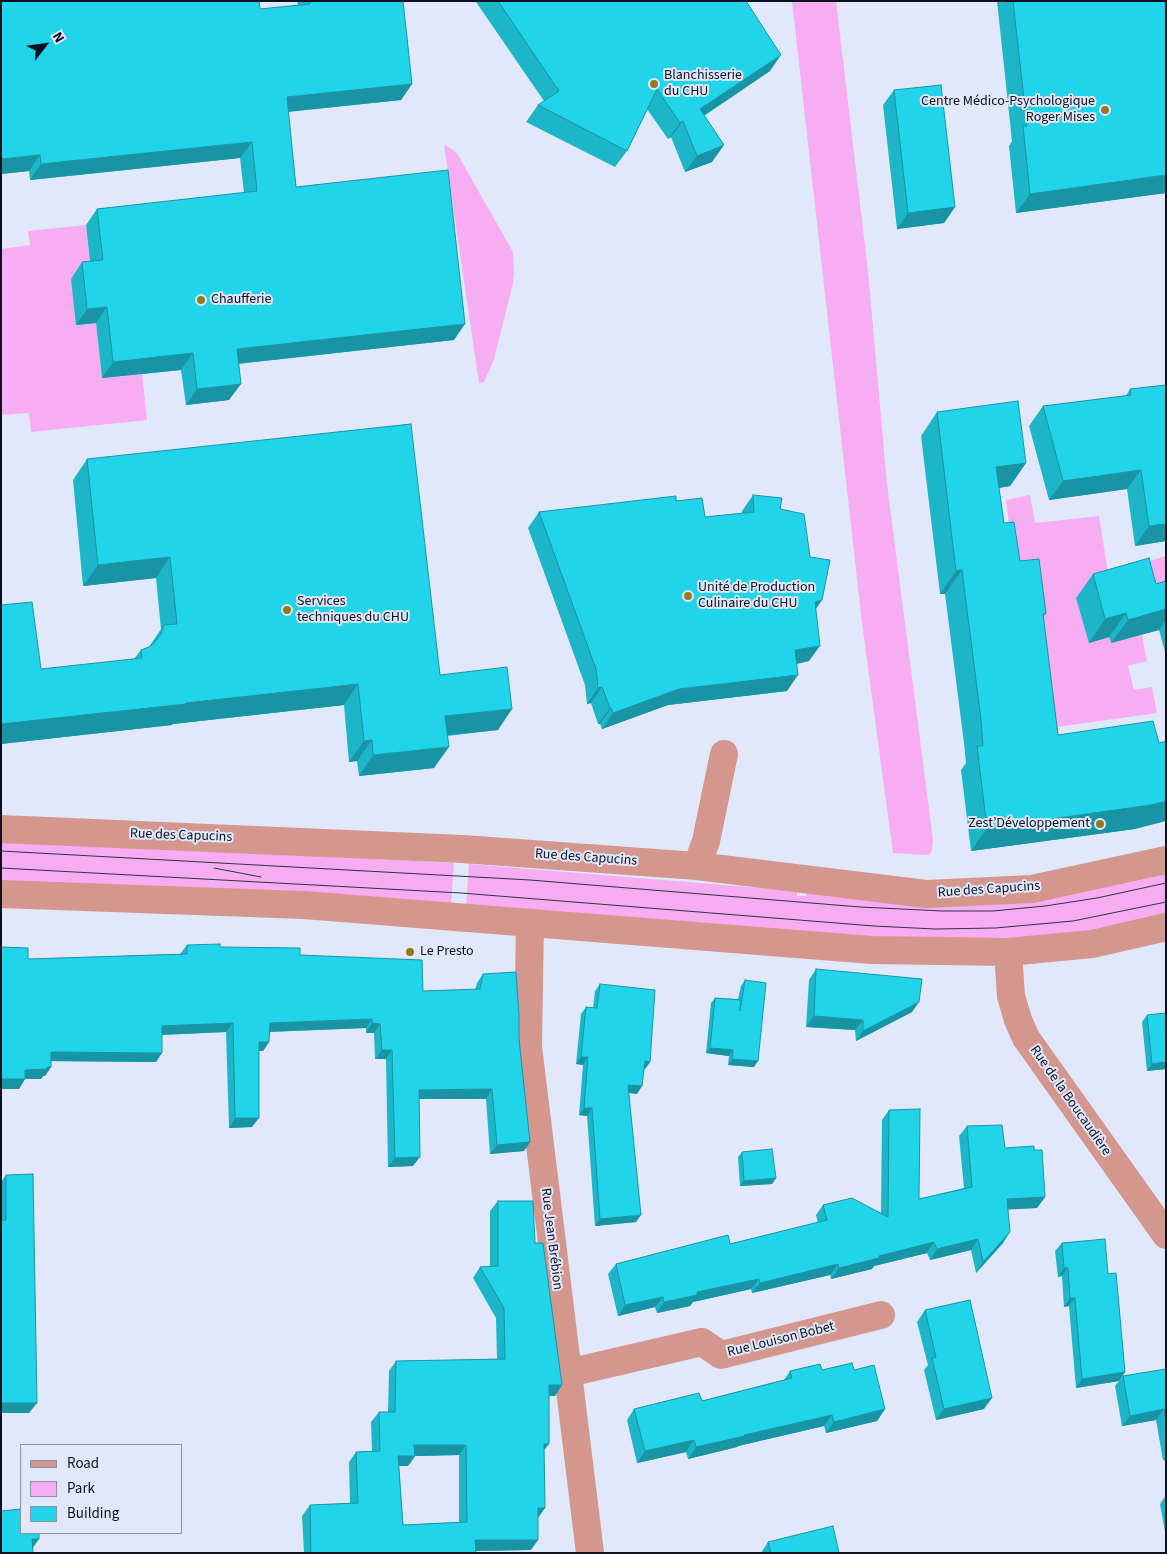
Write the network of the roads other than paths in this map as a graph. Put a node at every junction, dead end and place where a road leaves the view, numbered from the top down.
1 (724, 754) dead end
2 (1, 829) edge
3 (1166, 860) edge
4 (697, 866) junction
5 (1, 894) edge
6 (530, 923) junction
7 (1166, 927) edge
8 (1008, 952) junction
9 (1166, 1235) edge
10 (881, 1315) dead end
11 (568, 1373) junction
12 (590, 1553) edge

1 - 4 street
2 - 4 street, Rue des Capucins
3 - 4 street, Rue des Capucins
5 - 6 street
6 - 8 street
6 - 11 street, Rue Jean Brébion
7 - 8 street
8 - 9 street, Rue de la Boucaudière
10 - 11 street, Rue Louison Bobet
11 - 12 street, Rue Jean Brébion

